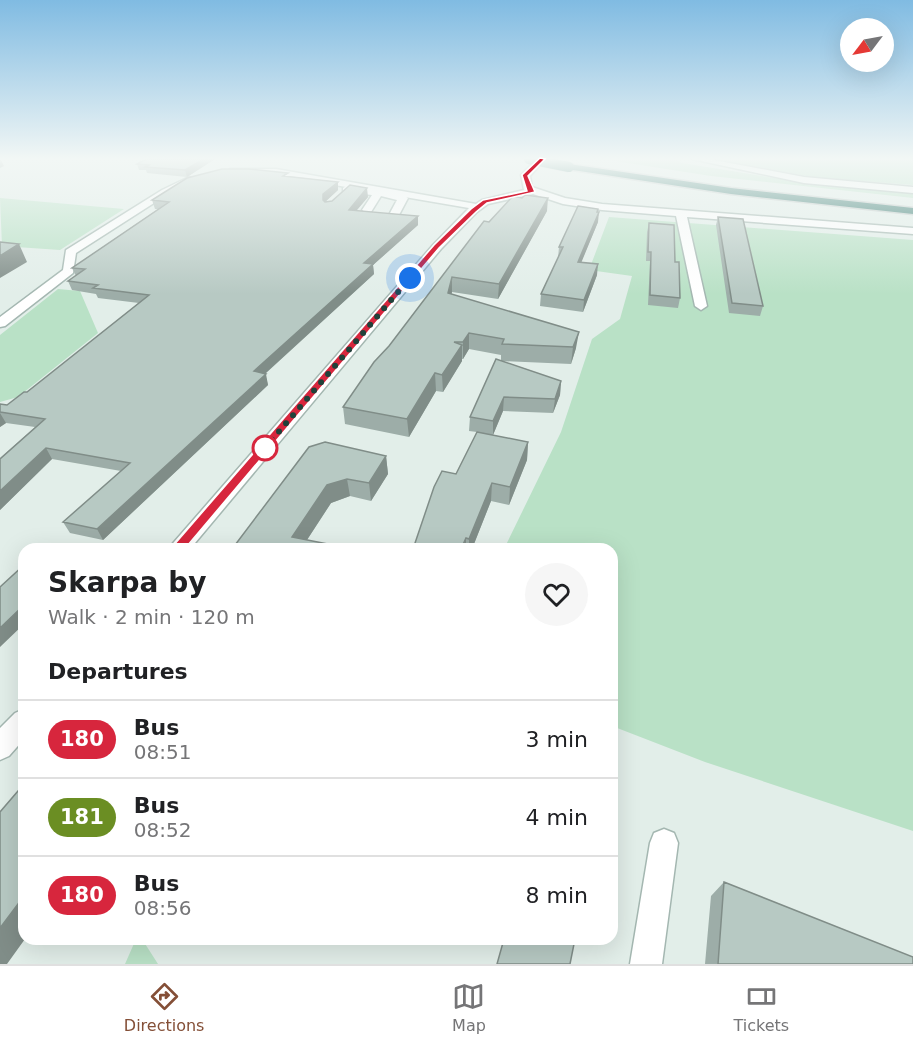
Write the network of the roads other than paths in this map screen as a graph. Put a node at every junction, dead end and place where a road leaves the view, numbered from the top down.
1 (146, 204) edge
2 (371, 204) edge
3 (400, 204) edge
4 (461, 204) edge
5 (482, 204) edge
6 (585, 204) edge
7 (849, 204) edge
8 (478, 207) junction
9 (367, 210) edge
10 (913, 211) edge
11 (395, 213) edge
12 (681, 214) junction
13 (913, 231) edge
14 (700, 306) dead end
15 (0, 323) edge
16 (183, 543) edge
17 (18, 728) edge
18 (0, 747) edge
19 (664, 843) dead end
20 (646, 964) edge

1 - 15 street
2 - 9 street
3 - 11 street
4 - 8 street
5 - 8 street
6 - 12 street
7 - 10 highway, bridge
8 - 16 street
12 - 13 street
12 - 14 street
17 - 18 street
19 - 20 street

